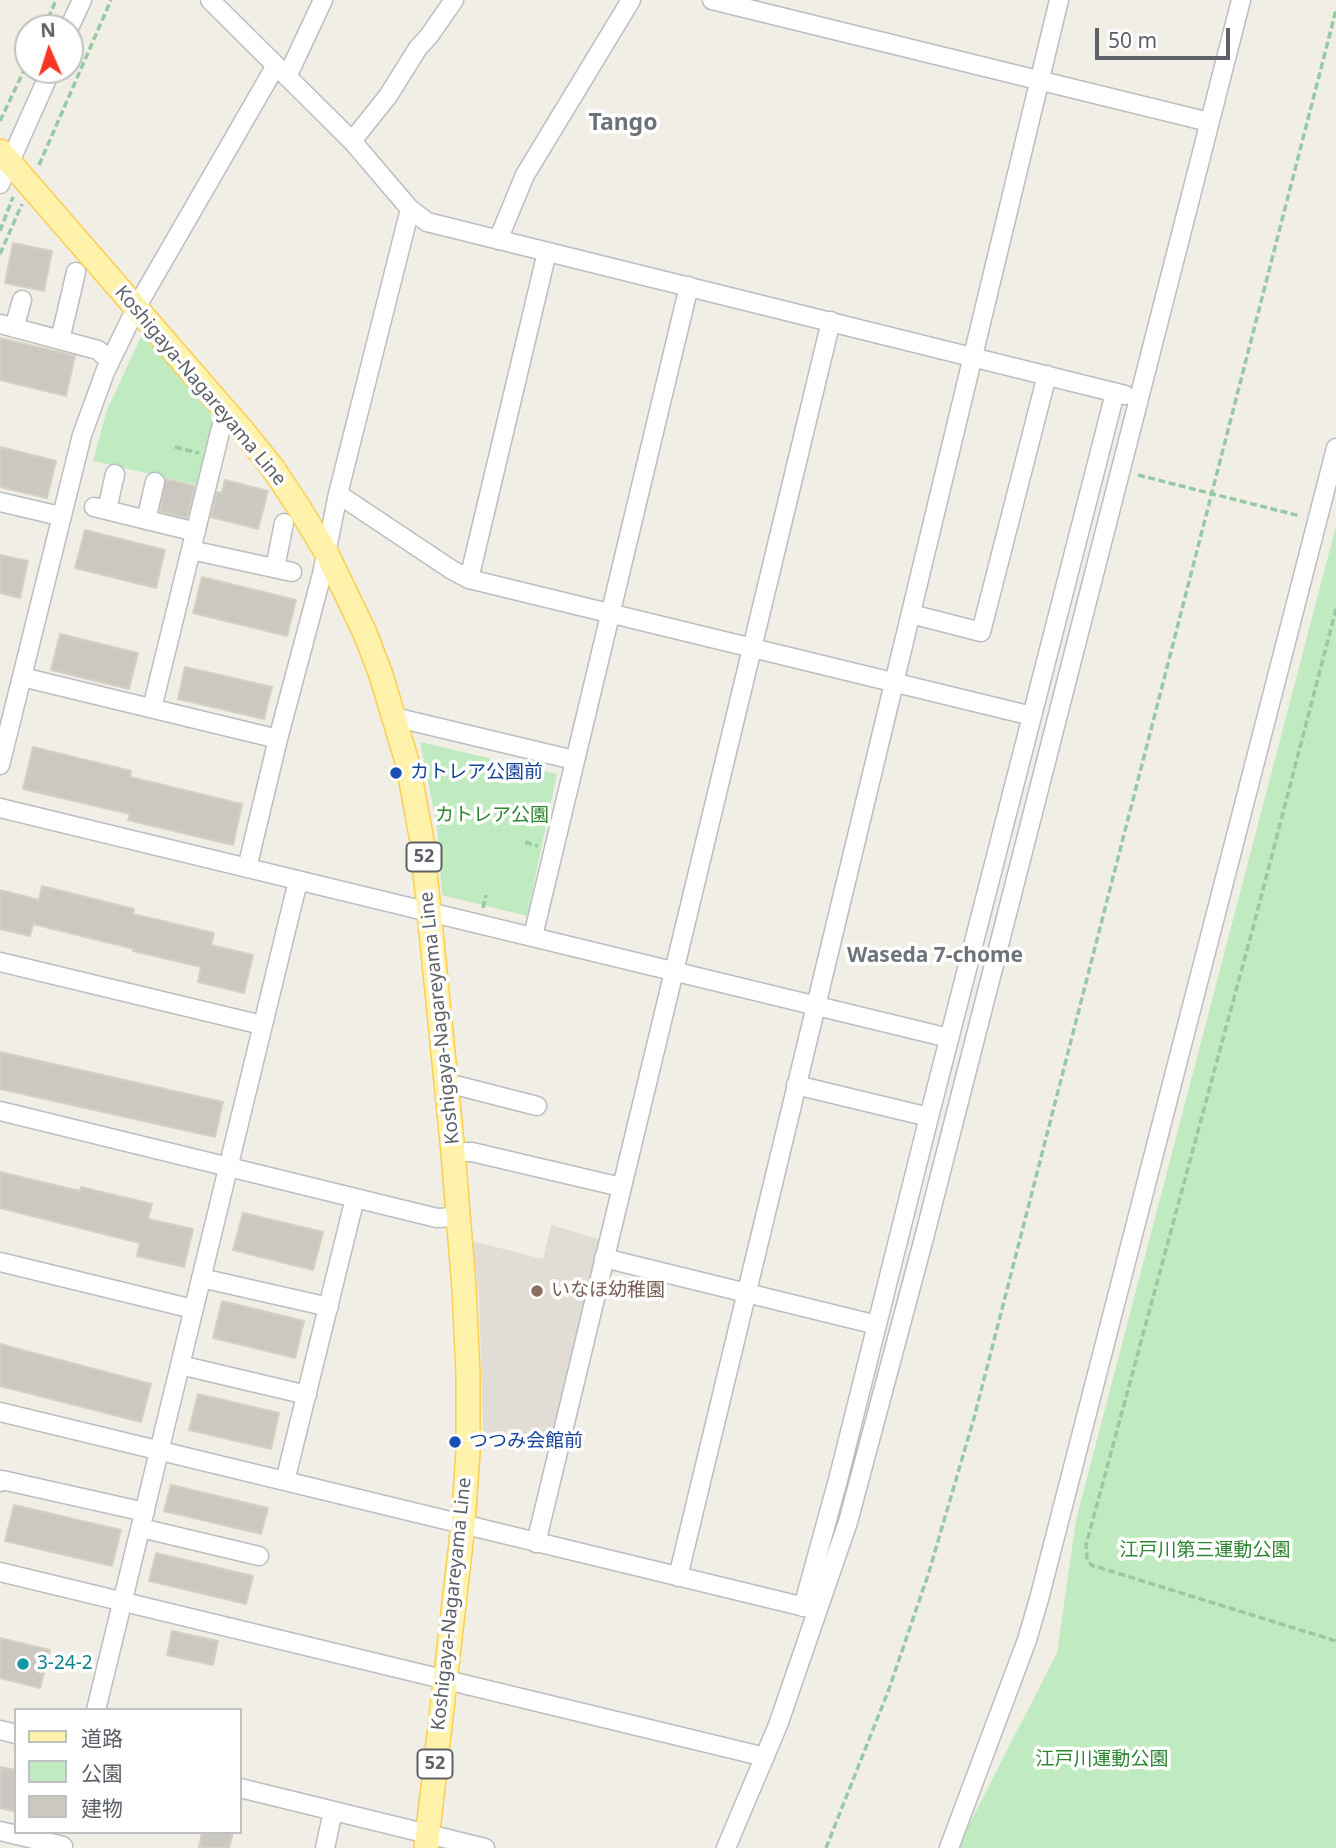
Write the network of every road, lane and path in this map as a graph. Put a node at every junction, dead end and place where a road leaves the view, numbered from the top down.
1 (111, 0) edge
2 (210, 0) edge
3 (323, 0) edge
4 (454, 0) edge
5 (631, 0) edge
6 (712, 0) edge
7 (1059, 0) edge
8 (1241, 0) edge
9 (1336, 10) edge
10 (281, 72) junction
11 (1039, 80) junction
12 (18, 84) edge
13 (44, 84) edge
14 (0, 121) edge
15 (1209, 122) junction
16 (352, 141) junction
17 (5, 157) edge
18 (0, 184) edge
19 (30, 185) junction
20 (410, 209) junction
21 (498, 240) junction
22 (547, 252) junction
23 (0, 254) edge
24 (76, 272) dead end
25 (689, 286) junction
26 (22, 300) dead end
27 (136, 308) junction
28 (831, 321) junction
29 (7, 326) edge
30 (60, 340) junction
31 (973, 357) junction
32 (110, 361) junction
33 (1047, 376) junction
34 (1115, 393) junction
35 (1139, 399) junction
36 (230, 417) junction
37 (175, 447) dead end
38 (1336, 448) edge
39 (214, 457) junction
40 (115, 474) dead end
41 (1140, 476) dead end
42 (156, 482) dead end
43 (1213, 492) junction
44 (338, 494) junction
45 (0, 502) edge
46 (60, 516) junction
47 (146, 520) junction
48 (1318, 520) junction
49 (284, 523) dead end
50 (196, 532) junction
51 (191, 550) junction
52 (326, 552) junction
53 (469, 579) junction
54 (1336, 609) edge
55 (612, 613) junction
56 (911, 614) junction
57 (752, 647) junction
58 (22, 677) junction
59 (895, 682) junction
60 (152, 708) junction
61 (1032, 716) junction
62 (394, 717) junction
63 (278, 739) junction
64 (574, 760) junction
65 (0, 765) edge
66 (0, 808) edge
67 (247, 868) junction
68 (298, 881) junction
69 (486, 895) dead end
70 (483, 910) dead end
71 (429, 912) junction
72 (533, 936) junction
73 (0, 962) edge
74 (674, 971) junction
75 (816, 1006) junction
76 (262, 1025) junction
77 (949, 1038) junction
78 (796, 1085) junction
79 (446, 1087) junction
80 (537, 1106) dead end
81 (0, 1111) edge
82 (929, 1117) junction
83 (453, 1152) junction
84 (229, 1166) junction
85 (621, 1187) junction
86 (355, 1198) junction
87 (459, 1217) junction
88 (604, 1258) junction
89 (0, 1262) edge
90 (201, 1278) junction
91 (747, 1293) junction
92 (328, 1307) junction
93 (193, 1309) junction
94 (877, 1325) junction
95 (180, 1365) junction
96 (307, 1395) junction
97 (0, 1412) edge
98 (159, 1451) junction
99 (285, 1481) junction
100 (0, 1482) edge
101 (143, 1520) junction
102 (463, 1525) junction
103 (536, 1543) junction
104 (259, 1556) dead end
105 (0, 1572) edge
106 (678, 1577) junction
107 (122, 1602) junction
108 (811, 1609) junction
109 (1336, 1641) edge
110 (445, 1680) junction
111 (96, 1708) edge
112 (765, 1757) junction
113 (242, 1788) edge
114 (333, 1811) junction
115 (21, 1834) edge
116 (427, 1841) edge
117 (64, 1842) edge
118 (324, 1848) edge
119 (485, 1848) edge
120 (726, 1848) edge
121 (826, 1848) edge
122 (949, 1848) edge

1 - 19 path
2 - 10 street
3 - 10 street
4 - 16 street
5 - 21 street
6 - 11 street
7 - 11 street
8 - 15 street
9 - 43 path
10 - 16 street
10 - 27 street
11 - 15 street
11 - 31 street
12 - 14 path
13 - 17 street
15 - 35 street
16 - 20 street
17 - 18 street
17 - 19 main road, Koshigaya-Nagareyama Line / 52
19 - 23 path
19 - 27 main road, Koshigaya-Nagareyama Line / 52
20 - 21 street
20 - 44 street
21 - 22 street
22 - 25 street
22 - 53 street
24 - 30 street
25 - 28 street
25 - 55 street
26 - 29 street
27 - 32 street
27 - 36 main road, Koshigaya-Nagareyama Line / 52
28 - 31 street
28 - 57 street
29 - 30 street
30 - 32 street
31 - 33 street
31 - 56 street
32 - 46 street
33 - 34 street
33 - 56 street
34 - 35 street
34 - 61 street
35 - 108 street
36 - 39 street
36 - 52 main road, Koshigaya-Nagareyama Line / 52
37 - 39 path
38 - 48 street
39 - 50 street
40 - 47 street
41 - 43 path
42 - 47 street
43 - 48 path
43 - 121 path
44 - 52 street
44 - 53 street
45 - 46 street
46 - 58 street
47 - 50 street
48 - 122 street
49 - 51 street
50 - 51 street
51 - 60 street
52 - 62 main road, Koshigaya-Nagareyama Line / 52
52 - 63 street
53 - 55 street
54 - 109 path
55 - 57 street
55 - 64 street
56 - 59 street
57 - 59 street
57 - 74 street
58 - 60 street
58 - 65 street
59 - 61 street
59 - 75 street
60 - 63 street
61 - 77 street
62 - 64 street
62 - 71 main road, Koshigaya-Nagareyama Line / 52
63 - 67 street
64 - 72 street
66 - 67 street
67 - 68 street
68 - 71 street
68 - 76 street
69 - 70 path
71 - 72 street
71 - 79 main road, Koshigaya-Nagareyama Line / 52
72 - 74 street
73 - 76 street
74 - 75 street
74 - 85 street
75 - 77 street
75 - 78 street
76 - 84 street
77 - 82 street
78 - 82 street
78 - 91 street
79 - 80 street
79 - 83 main road, Koshigaya-Nagareyama Line / 52
81 - 84 street
82 - 94 street
83 - 85 street
83 - 87 main road, Koshigaya-Nagareyama Line / 52
84 - 86 street
84 - 90 street
85 - 88 street
86 - 87 street
86 - 92 street
87 - 102 main road, Koshigaya-Nagareyama Line / 52
88 - 91 street
88 - 103 street
89 - 93 street
90 - 92 street
90 - 93 street
91 - 94 street
91 - 106 street
92 - 96 street
93 - 95 street
94 - 108 street
95 - 96 street
95 - 98 street
96 - 99 street
97 - 98 street
98 - 99 street
98 - 101 street
99 - 102 street
100 - 101 street
101 - 104 street
101 - 107 street
102 - 103 street
102 - 110 main road, Koshigaya-Nagareyama Line / 52
103 - 106 street
105 - 107 street
106 - 108 street
107 - 110 street
107 - 111 street
108 - 112 street
110 - 112 street
110 - 116 main road, Koshigaya-Nagareyama Line / 52
112 - 120 street
113 - 114 street
114 - 116 street
114 - 118 street
115 - 117 street
116 - 119 street

